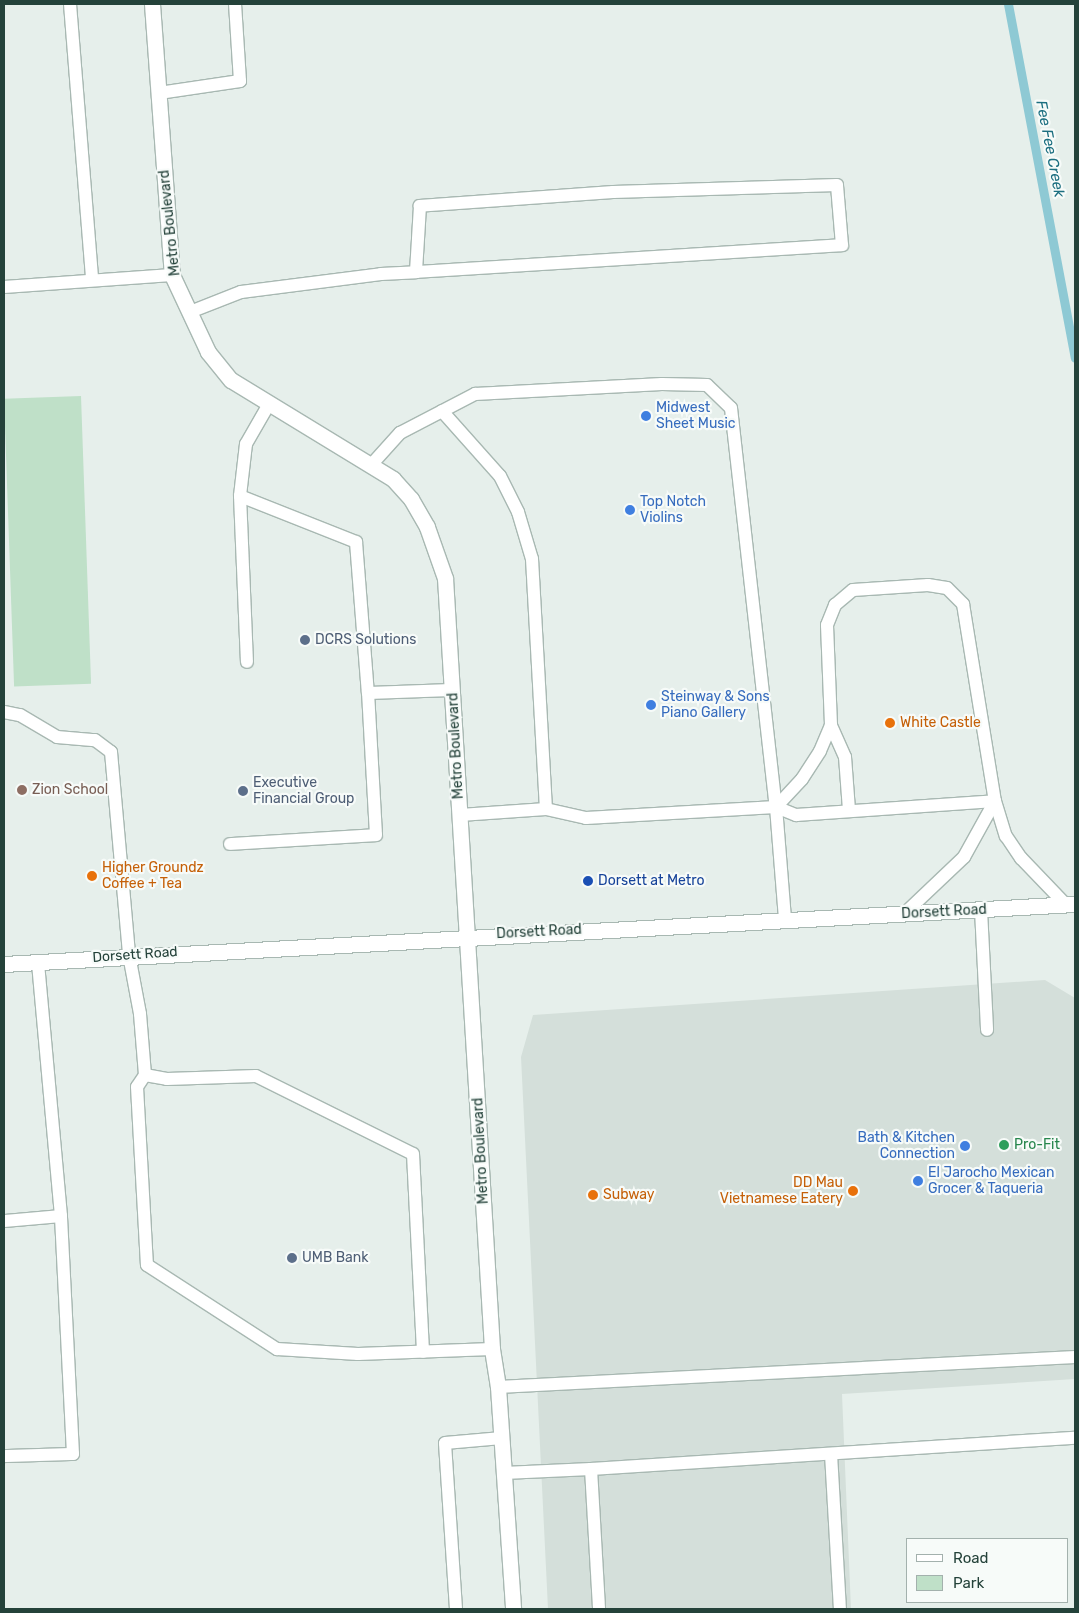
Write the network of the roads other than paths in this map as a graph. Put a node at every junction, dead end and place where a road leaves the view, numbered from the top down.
1 (70, 4) edge
2 (152, 4) edge
3 (235, 4) edge
4 (159, 93) junction
5 (416, 272) junction
6 (172, 275) junction
7 (92, 280) junction
8 (4, 287) edge
9 (190, 312) junction
10 (269, 404) junction
11 (442, 411) junction
12 (372, 464) junction
13 (240, 496) junction
14 (247, 662) dead end
15 (452, 690) junction
16 (368, 693) junction
17 (4, 712) edge
18 (831, 725) junction
19 (995, 801) junction
20 (776, 807) junction
21 (546, 809) junction
22 (849, 810) junction
23 (460, 815) junction
24 (230, 844) dead end
25 (1071, 904) edge
26 (980, 910) junction
27 (904, 914) junction
28 (785, 920) junction
29 (469, 936) junction
30 (129, 955) junction
31 (38, 962) junction
32 (4, 964) edge
33 (987, 1030) dead end
34 (145, 1075) junction
35 (61, 1216) junction
36 (4, 1221) edge
37 (492, 1349) junction
38 (423, 1352) junction
39 (1075, 1357) edge
40 (498, 1387) junction
41 (502, 1438) junction
42 (1075, 1438) edge
43 (831, 1454) junction
44 (4, 1456) edge
45 (591, 1469) junction
46 (504, 1474) junction
47 (456, 1609) edge
48 (513, 1609) edge
49 (599, 1609) edge
50 (840, 1609) edge

1 - 7 lane
2 - 4 street, Metro Boulevard
3 - 4 lane
4 - 6 street, Metro Boulevard
5 - 5 lane
5 - 9 lane
6 - 7 lane
6 - 9 street, Metro Boulevard
7 - 8 lane
9 - 10 street, Metro Boulevard
10 - 12 street, Metro Boulevard
10 - 13 lane
11 - 12 lane
11 - 20 lane
11 - 21 lane
12 - 15 street, Metro Boulevard
13 - 14 lane
13 - 16 lane
15 - 16 lane
15 - 23 street, Metro Boulevard
16 - 24 lane
17 - 30 lane
18 - 19 lane
18 - 20 lane
18 - 22 lane
19 - 22 lane
19 - 25 lane
19 - 27 lane
20 - 21 lane
20 - 22 lane
20 - 28 lane
21 - 23 lane
23 - 29 street, Metro Boulevard
25 - 26 street, Dorsett Road
26 - 27 street, Dorsett Road
26 - 33 lane
27 - 28 street, Dorsett Road
28 - 29 street, Dorsett Road
29 - 30 street, Dorsett Road
29 - 37 street, Metro Boulevard
30 - 31 street, Dorsett Road
30 - 34 lane
31 - 32 street, Dorsett Road
31 - 35 lane
34 - 38 lane
34 - 38 lane
35 - 36 lane
35 - 44 lane
37 - 38 lane
37 - 40 street, Metro Boulevard
39 - 40 lane
40 - 41 street, Metro Boulevard
41 - 46 street, Metro Boulevard
41 - 47 lane
42 - 43 lane
43 - 45 lane
43 - 50 lane
45 - 46 lane
45 - 49 lane
46 - 48 street, Metro Boulevard

